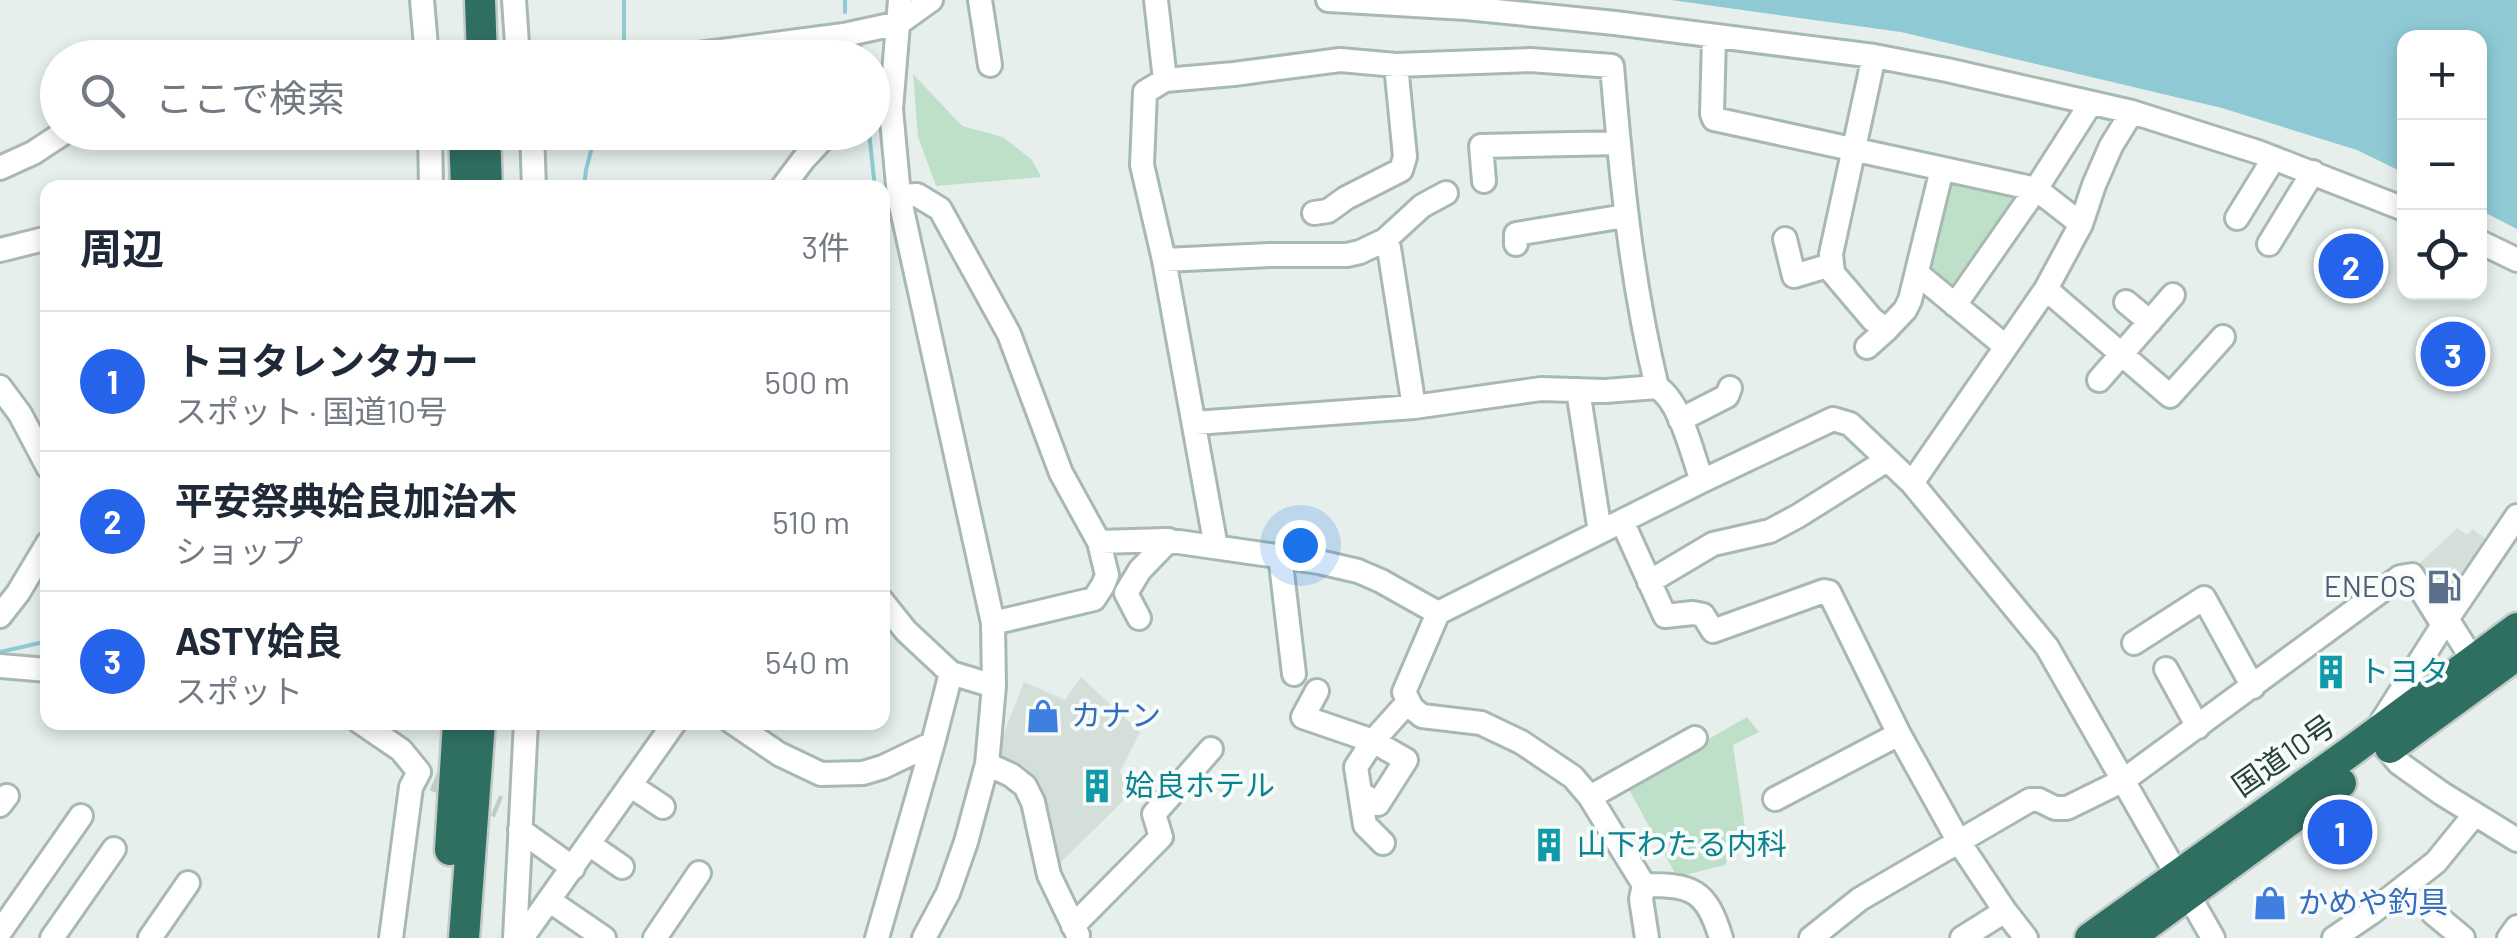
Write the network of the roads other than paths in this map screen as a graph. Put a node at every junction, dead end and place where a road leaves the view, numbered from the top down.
1 (422, 0) edge
2 (459, 0) edge
3 (480, 0) edge
4 (514, 0) edge
5 (931, 0) edge
6 (980, 0) edge
7 (1156, 0) edge
8 (1328, 0) edge
9 (900, 12) edge
10 (1615, 23) junction
11 (1714, 36) junction
12 (426, 40) edge
13 (460, 40) edge
14 (481, 40) edge
15 (517, 40) edge
16 (857, 40) edge
17 (1874, 56) junction
18 (990, 65) dead end
19 (1396, 66) junction
20 (1612, 66) junction
21 (1165, 80) junction
22 (2091, 103) junction
23 (2132, 112) junction
24 (1619, 143) junction
25 (40, 148) edge
26 (1854, 149) junction
27 (430, 150) edge
28 (465, 150) edge
29 (486, 150) edge
30 (533, 150) edge
31 (812, 150) edge
32 (2274, 158) junction
33 (0, 168) edge
34 (1942, 169) junction
35 (2313, 172) junction
36 (431, 180) edge
37 (466, 180) edge
38 (487, 180) edge
39 (534, 180) edge
40 (788, 180) edge
41 (1484, 181) dead end
42 (2036, 189) junction
43 (1446, 192) dead end
44 (899, 196) junction
45 (2397, 205) edge
46 (1314, 213) dead end
47 (1625, 216) junction
48 (2237, 218) dead end
49 (2082, 224) junction
50 (1784, 239) dead end
51 (40, 240) edge
52 (1385, 240) junction
53 (1516, 244) dead end
54 (2269, 244) dead end
55 (2487, 245) edge
56 (0, 250) edge
57 (1164, 260) junction
58 (2517, 260) edge
59 (1831, 265) junction
60 (1918, 274) junction
61 (2046, 289) junction
62 (2174, 296) dead end
63 (2126, 302) dead end
64 (1954, 305) junction
65 (2150, 322) junction
66 (1886, 330) junction
67 (2223, 337) dead end
68 (2005, 346) junction
69 (1867, 347) dead end
70 (2122, 354) junction
71 (2099, 380) dead end
72 (0, 387) edge
73 (1657, 387) junction
74 (1730, 388) dead end
75 (1578, 390) junction
76 (1414, 407) junction
77 (1680, 420) junction
78 (1195, 423) junction
79 (40, 452) edge
80 (1887, 460) junction
81 (1702, 481) junction
82 (1912, 483) junction
83 (2517, 516) edge
84 (1622, 521) junction
85 (1600, 532) junction
86 (1170, 540) junction
87 (1099, 542) junction
88 (1216, 547) junction
89 (40, 556) edge
90 (1280, 556) junction
91 (1650, 582) junction
92 (890, 611) edge
93 (1438, 613) junction
94 (0, 616) edge
95 (1139, 618) dead end
96 (993, 622) junction
97 (2445, 622) junction
98 (2517, 628) edge
99 (2134, 644) dead end
100 (2517, 655) edge
101 (0, 666) edge
102 (40, 669) edge
103 (2166, 669) dead end
104 (2479, 669) junction
105 (951, 673) junction
106 (1294, 674) dead end
107 (994, 686) junction
108 (2253, 687) junction
109 (1318, 691) dead end
110 (1408, 702) junction
111 (2198, 726) junction
112 (372, 730) edge
113 (457, 730) edge
114 (479, 730) edge
115 (525, 730) edge
116 (668, 730) edge
117 (744, 730) edge
118 (1899, 734) junction
119 (1695, 738) dead end
120 (1372, 741) junction
121 (2381, 742) junction
122 (933, 744) junction
123 (1211, 749) dead end
124 (986, 764) junction
125 (2124, 780) junction
126 (630, 785) junction
127 (1360, 793) junction
128 (1590, 796) junction
129 (1775, 799) dead end
130 (663, 807) dead end
131 (2474, 814) junction
132 (81, 816) dead end
133 (513, 816) junction
134 (2517, 840) edge
135 (1383, 842) dead end
136 (1959, 842) junction
137 (589, 844) junction
138 (114, 849) dead end
139 (622, 867) dead end
140 (573, 868) junction
141 (699, 873) dead end
142 (188, 882) dead end
143 (1644, 885) junction
144 (2184, 885) junction
145 (550, 901) junction
146 (2006, 912) junction
147 (2433, 913) dead end
148 (2517, 927) edge
149 (0, 932) edge
150 (1077, 932) edge
151 (52, 938) edge
152 (150, 938) edge
153 (391, 938) edge
154 (442, 938) edge
155 (464, 938) edge
156 (518, 938) edge
157 (604, 938) edge
158 (655, 938) edge
159 (877, 938) edge
160 (924, 938) edge
161 (1647, 938) edge
162 (1721, 938) edge
163 (1811, 938) edge
164 (1962, 938) edge
165 (2026, 938) edge
166 (2090, 938) edge
167 (2129, 938) edge
168 (2212, 938) edge
169 (2334, 938) edge
170 (2462, 938) edge
171 (2509, 938) edge

1 - 12 street
2 - 13 highway
3 - 14 highway
4 - 15 street
5 - 9 street
6 - 18 street
7 - 21 street
8 - 10 street
9 - 16 street
9 - 44 street
10 - 11 street
10 - 20 street
11 - 17 street
11 - 26 street
17 - 22 street
17 - 26 street
19 - 20 street
19 - 21 street
19 - 46 street
20 - 24 street
21 - 57 street
22 - 23 street
22 - 42 street
23 - 32 street
23 - 49 street
24 - 41 street
24 - 47 street
25 - 33 street
26 - 34 street
26 - 59 street
27 - 36 street
28 - 37 highway
29 - 38 highway
30 - 39 street
31 - 40 street
32 - 35 street
32 - 48 street
34 - 42 street
34 - 60 street
35 - 45 street
35 - 54 street
42 - 49 street
42 - 64 street
43 - 52 street
44 - 87 street
44 - 96 street
47 - 53 street
47 - 73 street
49 - 61 street
50 - 59 street
51 - 56 street
52 - 57 street
52 - 76 street
55 - 58 street
57 - 78 street
59 - 66 street
60 - 64 street
60 - 66 street
61 - 68 street
61 - 70 street
62 - 65 street
63 - 65 street
64 - 68 street
65 - 70 street
66 - 69 street
67 - 70 street
68 - 82 street
70 - 71 street
72 - 79 street
73 - 75 street
73 - 77 street
74 - 77 street
75 - 76 street
75 - 85 street
76 - 78 street
77 - 81 street
78 - 88 street
80 - 81 street
80 - 82 street
80 - 91 street
81 - 84 street
82 - 125 street
83 - 97 street
84 - 85 street
84 - 91 street
85 - 93 street
86 - 87 street
86 - 88 street
86 - 95 street
87 - 96 street
88 - 90 street
89 - 94 street
90 - 93 street
90 - 106 street
91 - 118 street
92 - 105 street
93 - 110 street
96 - 107 street
97 - 104 street
97 - 108 street
97 - 121 street
98 - 104 highway, 国道10号
99 - 108 street
100 - 104 highway, 国道10号
101 - 102 street
103 - 111 street
104 - 121 highway, 国道10号
105 - 107 street
105 - 122 street
107 - 124 street
108 - 111 street
109 - 120 street
110 - 120 street
110 - 128 street
111 - 125 street
112 - 153 street
113 - 154 highway
114 - 155 highway
115 - 133 street
116 - 126 street
117 - 122 street
118 - 129 street
118 - 136 street
119 - 128 street
120 - 127 street
120 - 127 street
121 - 131 street
121 - 144 highway, 国道10号
122 - 159 street
123 - 150 street
124 - 150 street
124 - 160 street
125 - 136 street
125 - 144 street
126 - 130 street
126 - 137 street
127 - 135 street
128 - 143 street
131 - 134 street
131 - 169 street
132 - 149 street
133 - 140 street
133 - 156 street
136 - 146 street
136 - 163 street
137 - 139 street
137 - 140 street
138 - 151 street
140 - 145 street
141 - 158 street
142 - 152 street
143 - 161 street
143 - 162 street
144 - 166 highway, 国道10号
144 - 167 highway, 国道10号
144 - 168 street
145 - 156 street
145 - 157 street
146 - 164 street
146 - 165 street
147 - 170 street
148 - 171 street

